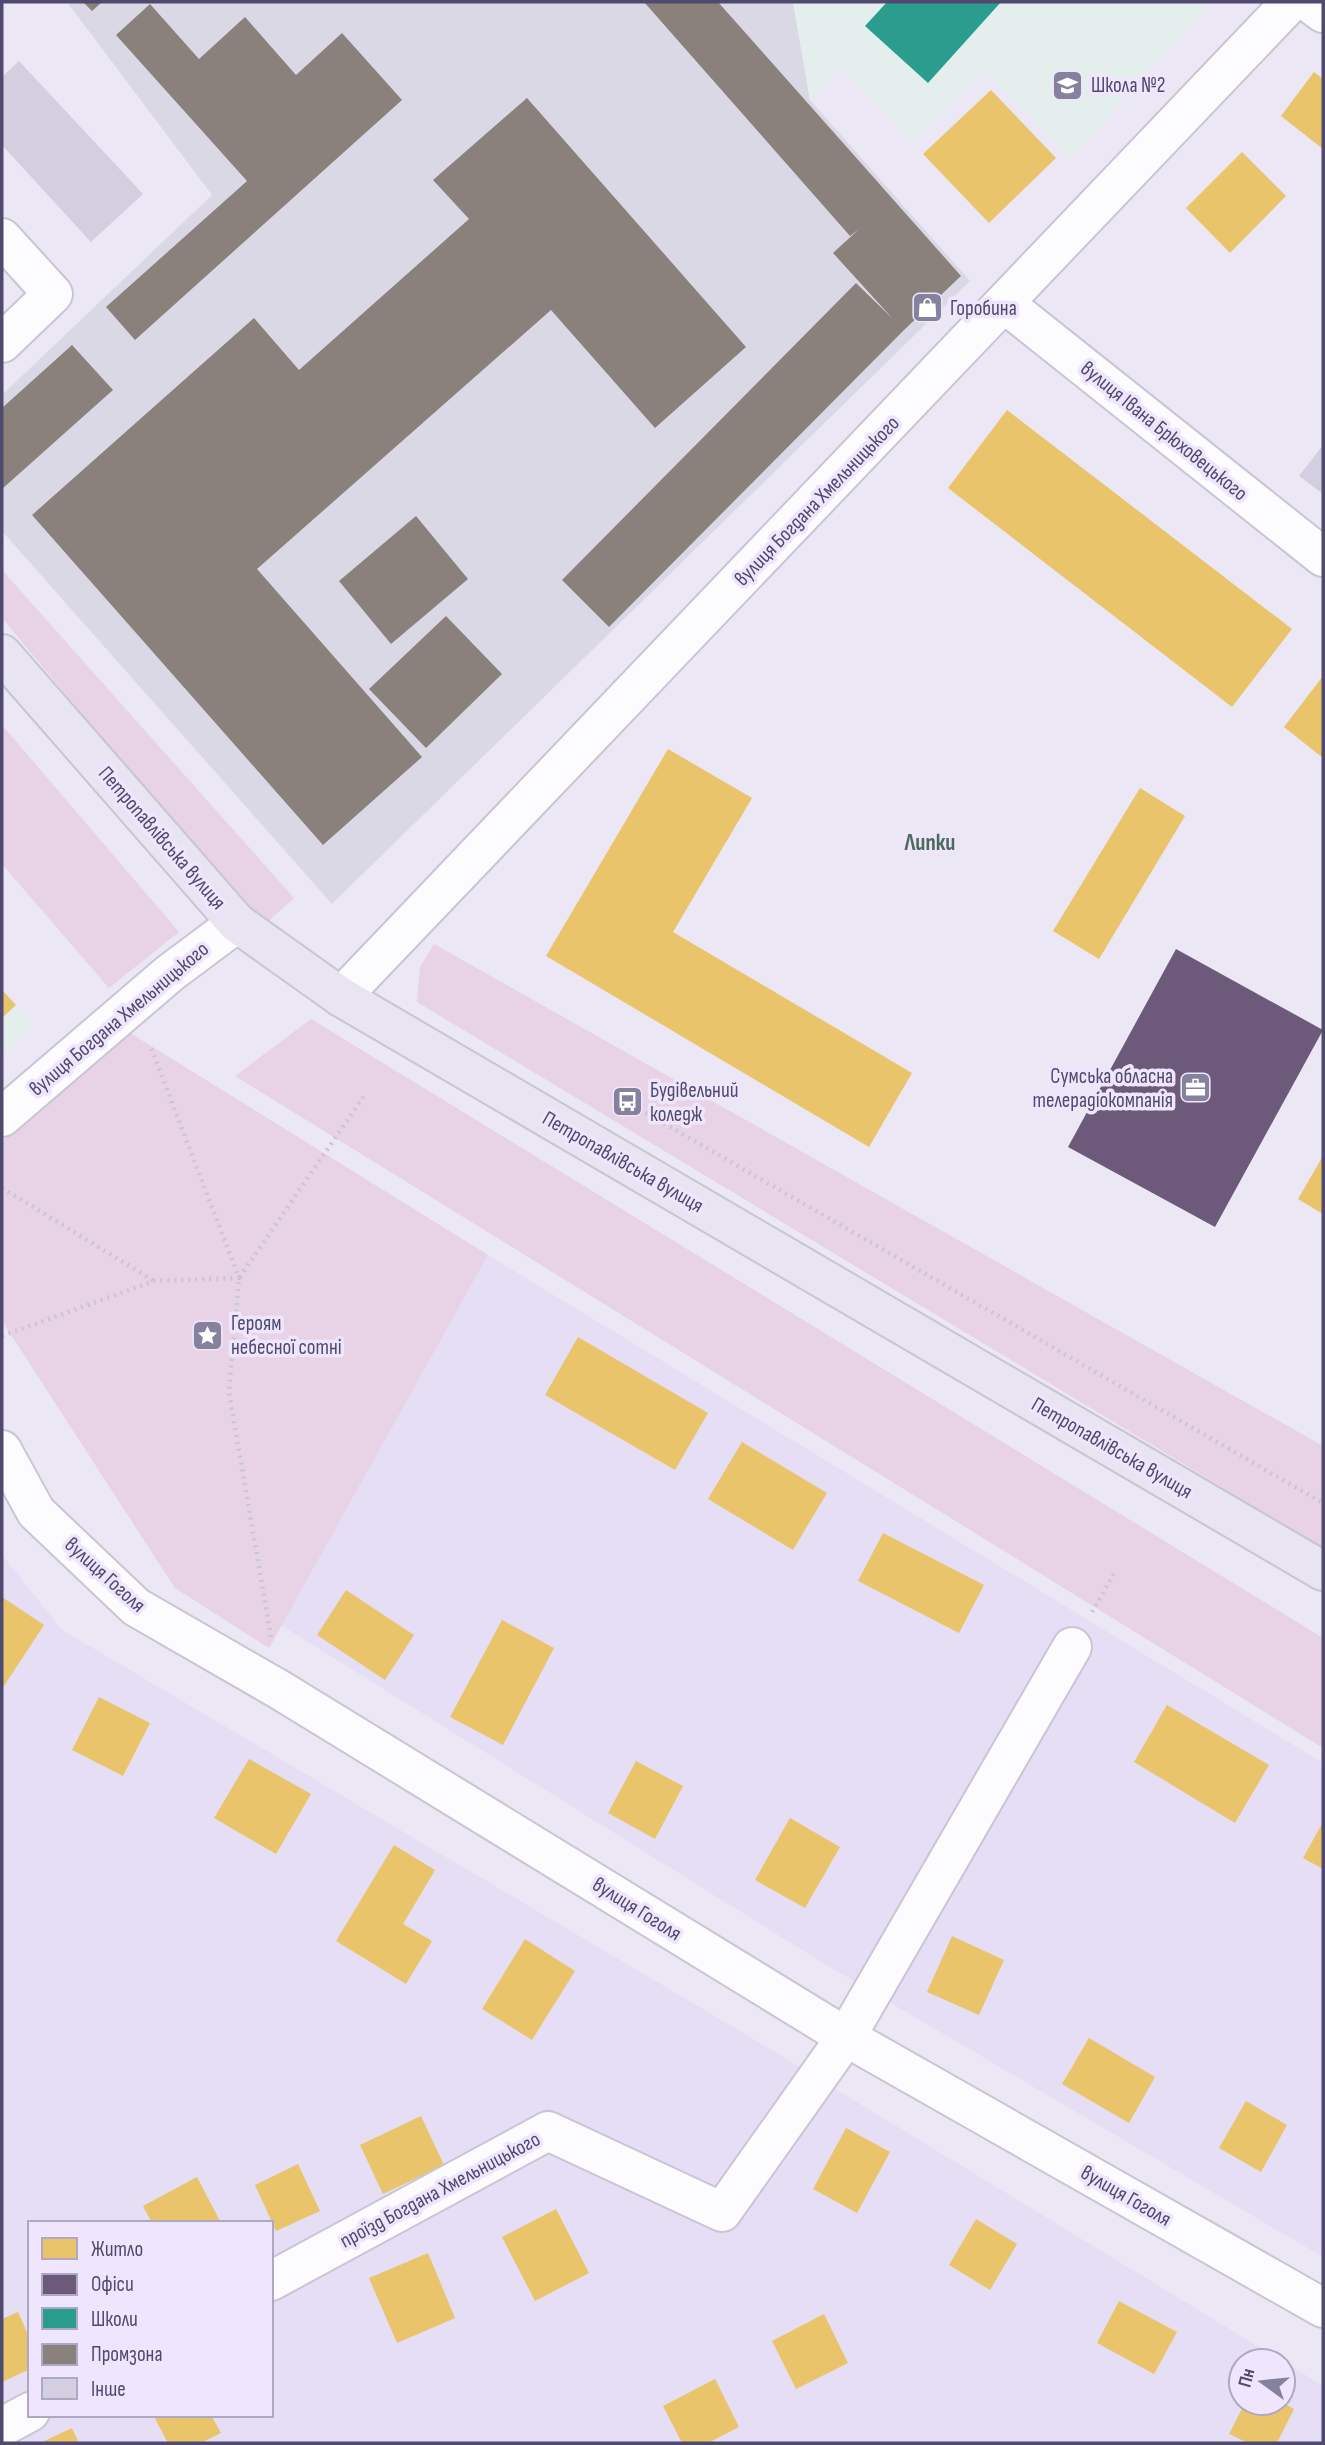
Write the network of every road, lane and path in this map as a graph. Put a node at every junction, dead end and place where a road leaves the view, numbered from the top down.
1 (1292, 2) edge
2 (1308, 2) edge
3 (1323, 13) edge
4 (2, 238) edge
5 (1005, 304) junction
6 (2, 343) edge
7 (1323, 557) edge
8 (2, 654) edge
9 (237, 923) junction
10 (341, 998) junction
11 (146, 1035) dead end
12 (364, 1096) dead end
13 (628, 1102) dead end
14 (2, 1117) edge
15 (2, 1188) edge
16 (239, 1278) junction
17 (155, 1281) junction
18 (2, 1336) edge
19 (2, 1450) edge
20 (1323, 1503) edge
21 (1323, 1571) edge
22 (1072, 1647) dead end
23 (280, 1690) junction
24 (846, 2037) junction
25 (273, 2280) edge
26 (1323, 2308) edge
27 (28, 2413) edge
28 (2, 2427) edge

1 - 5 street, вулиця Богдана Хмельницького
2 - 3 street
4 - 6 street
5 - 7 street, вулиця Івана Брюховецького
5 - 10 street, вулиця Богдана Хмельницького
8 - 9 main road, Петропавлівська вулиця
9 - 10 main road, Петропавлівська вулиця
9 - 14 street, вулиця Богдана Хмельницького
10 - 21 main road, Петропавлівська вулиця
11 - 16 path
12 - 16 path
13 - 20 path
15 - 17 path
16 - 17 path
16 - 23 path
17 - 18 path
19 - 23 street, вулиця Гоголя
22 - 24 street
23 - 24 street, вулиця Гоголя
24 - 25 street, проїзд Богдана Хмельницького
24 - 26 street, вулиця Гоголя
27 - 28 street

